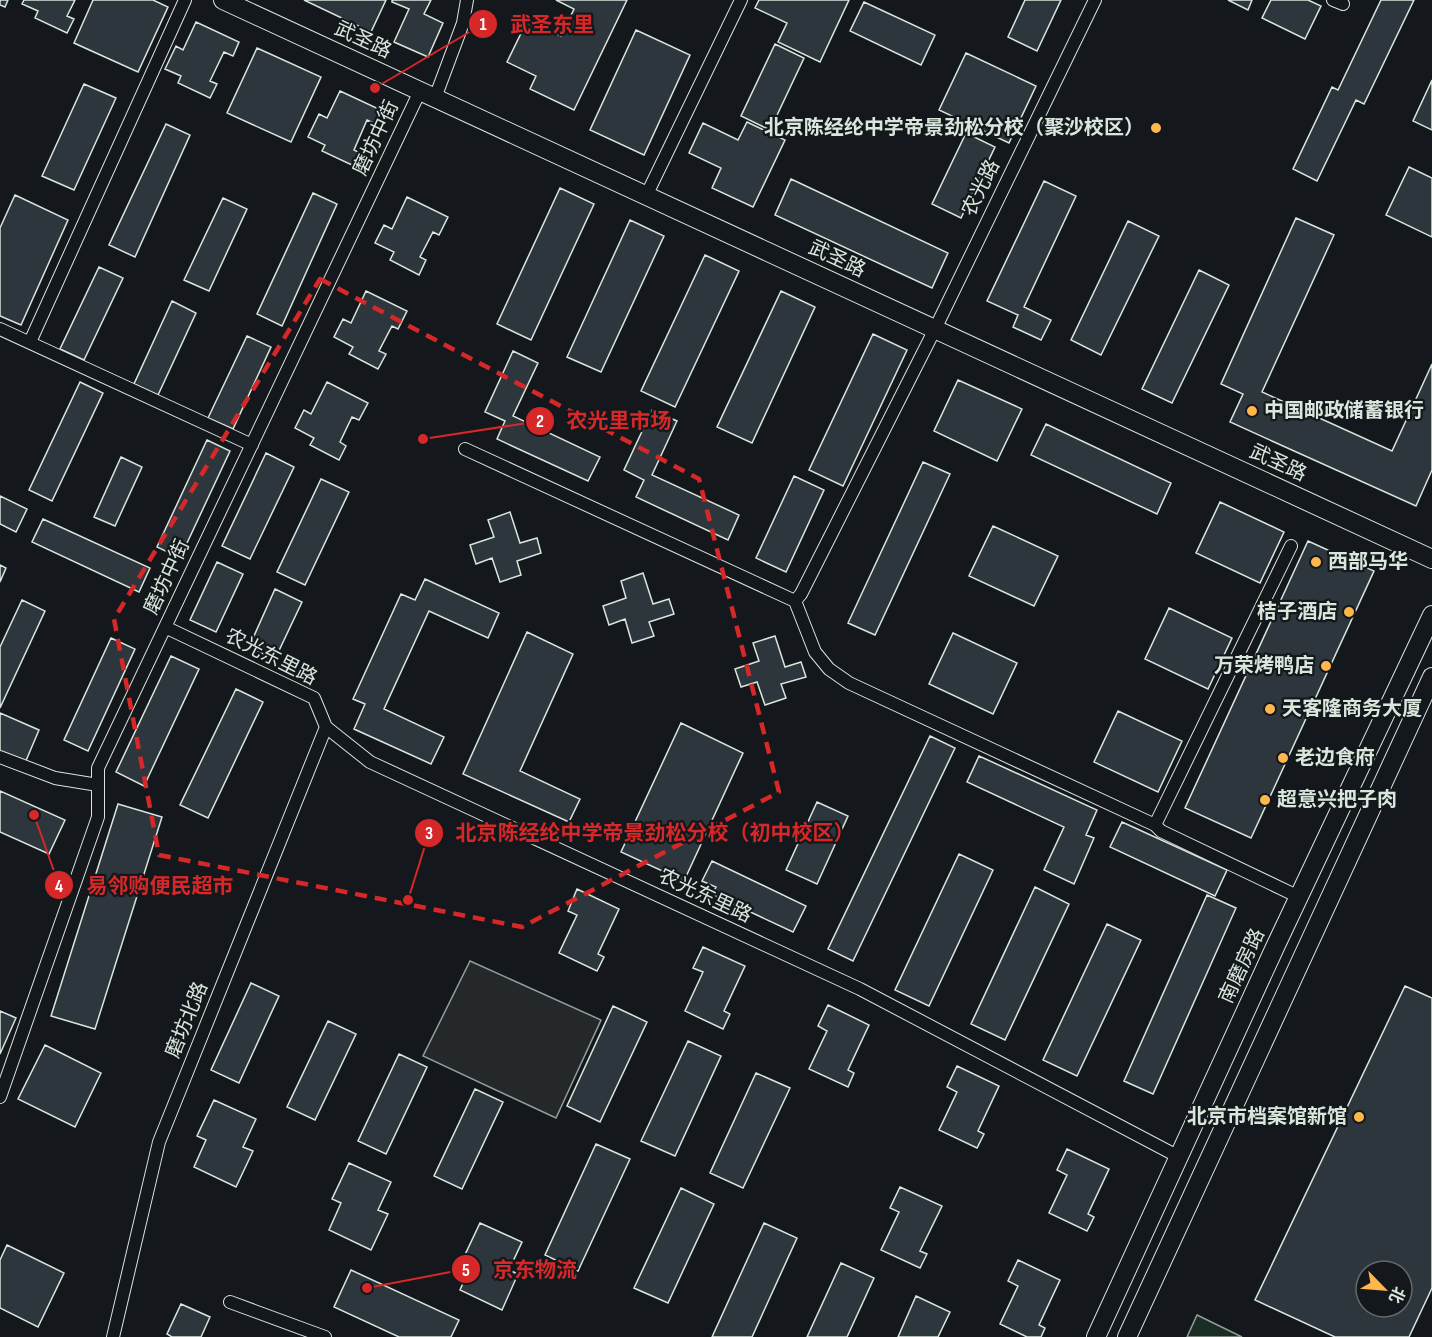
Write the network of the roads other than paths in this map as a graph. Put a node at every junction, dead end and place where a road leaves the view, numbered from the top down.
1 (185, 0) edge
2 (223, 0) edge
3 (466, 0) edge
4 (741, 0) edge
5 (1095, 0) edge
6 (427, 94) junction
7 (646, 196) junction
8 (0, 329) edge
9 (935, 329) junction
10 (30, 342) junction
11 (252, 445) junction
12 (465, 449) dead end
13 (1291, 546) dead end
14 (1432, 559) edge
15 (795, 601) junction
16 (1432, 615) edge
17 (165, 627) junction
18 (1432, 677) edge
19 (326, 727) junction
20 (0, 757) edge
21 (98, 785) junction
22 (1155, 825) junction
23 (1299, 897) junction
24 (0, 1096) edge
25 (1179, 1157) junction
26 (230, 1302) dead end
27 (113, 1337) edge
28 (325, 1337) edge
29 (1096, 1337) edge
30 (1126, 1337) edge

1 - 10 street
2 - 6 main road, 武圣路
3 - 6 street, 磨坊中街
4 - 7 street
5 - 9 street, 农光路
6 - 7 main road, 武圣路
6 - 11 street, 磨坊中街
7 - 9 main road, 武圣路
8 - 10 street
9 - 14 main road, 武圣路
9 - 15 street, 农光路
10 - 11 street
11 - 17 street, 磨坊中街
12 - 15 street
13 - 22 street
15 - 22 street
16 - 23 main road, 南磨房路
17 - 19 street, 农光东里路
17 - 21 street, 磨坊中街
18 - 30 main road
19 - 25 street, 农光东里路
19 - 27 street, 磨坊北路
20 - 21 street
21 - 24 street, 磨坊中街
22 - 23 street
23 - 25 main road, 南磨房路
25 - 29 main road, 南磨房路
26 - 28 street

